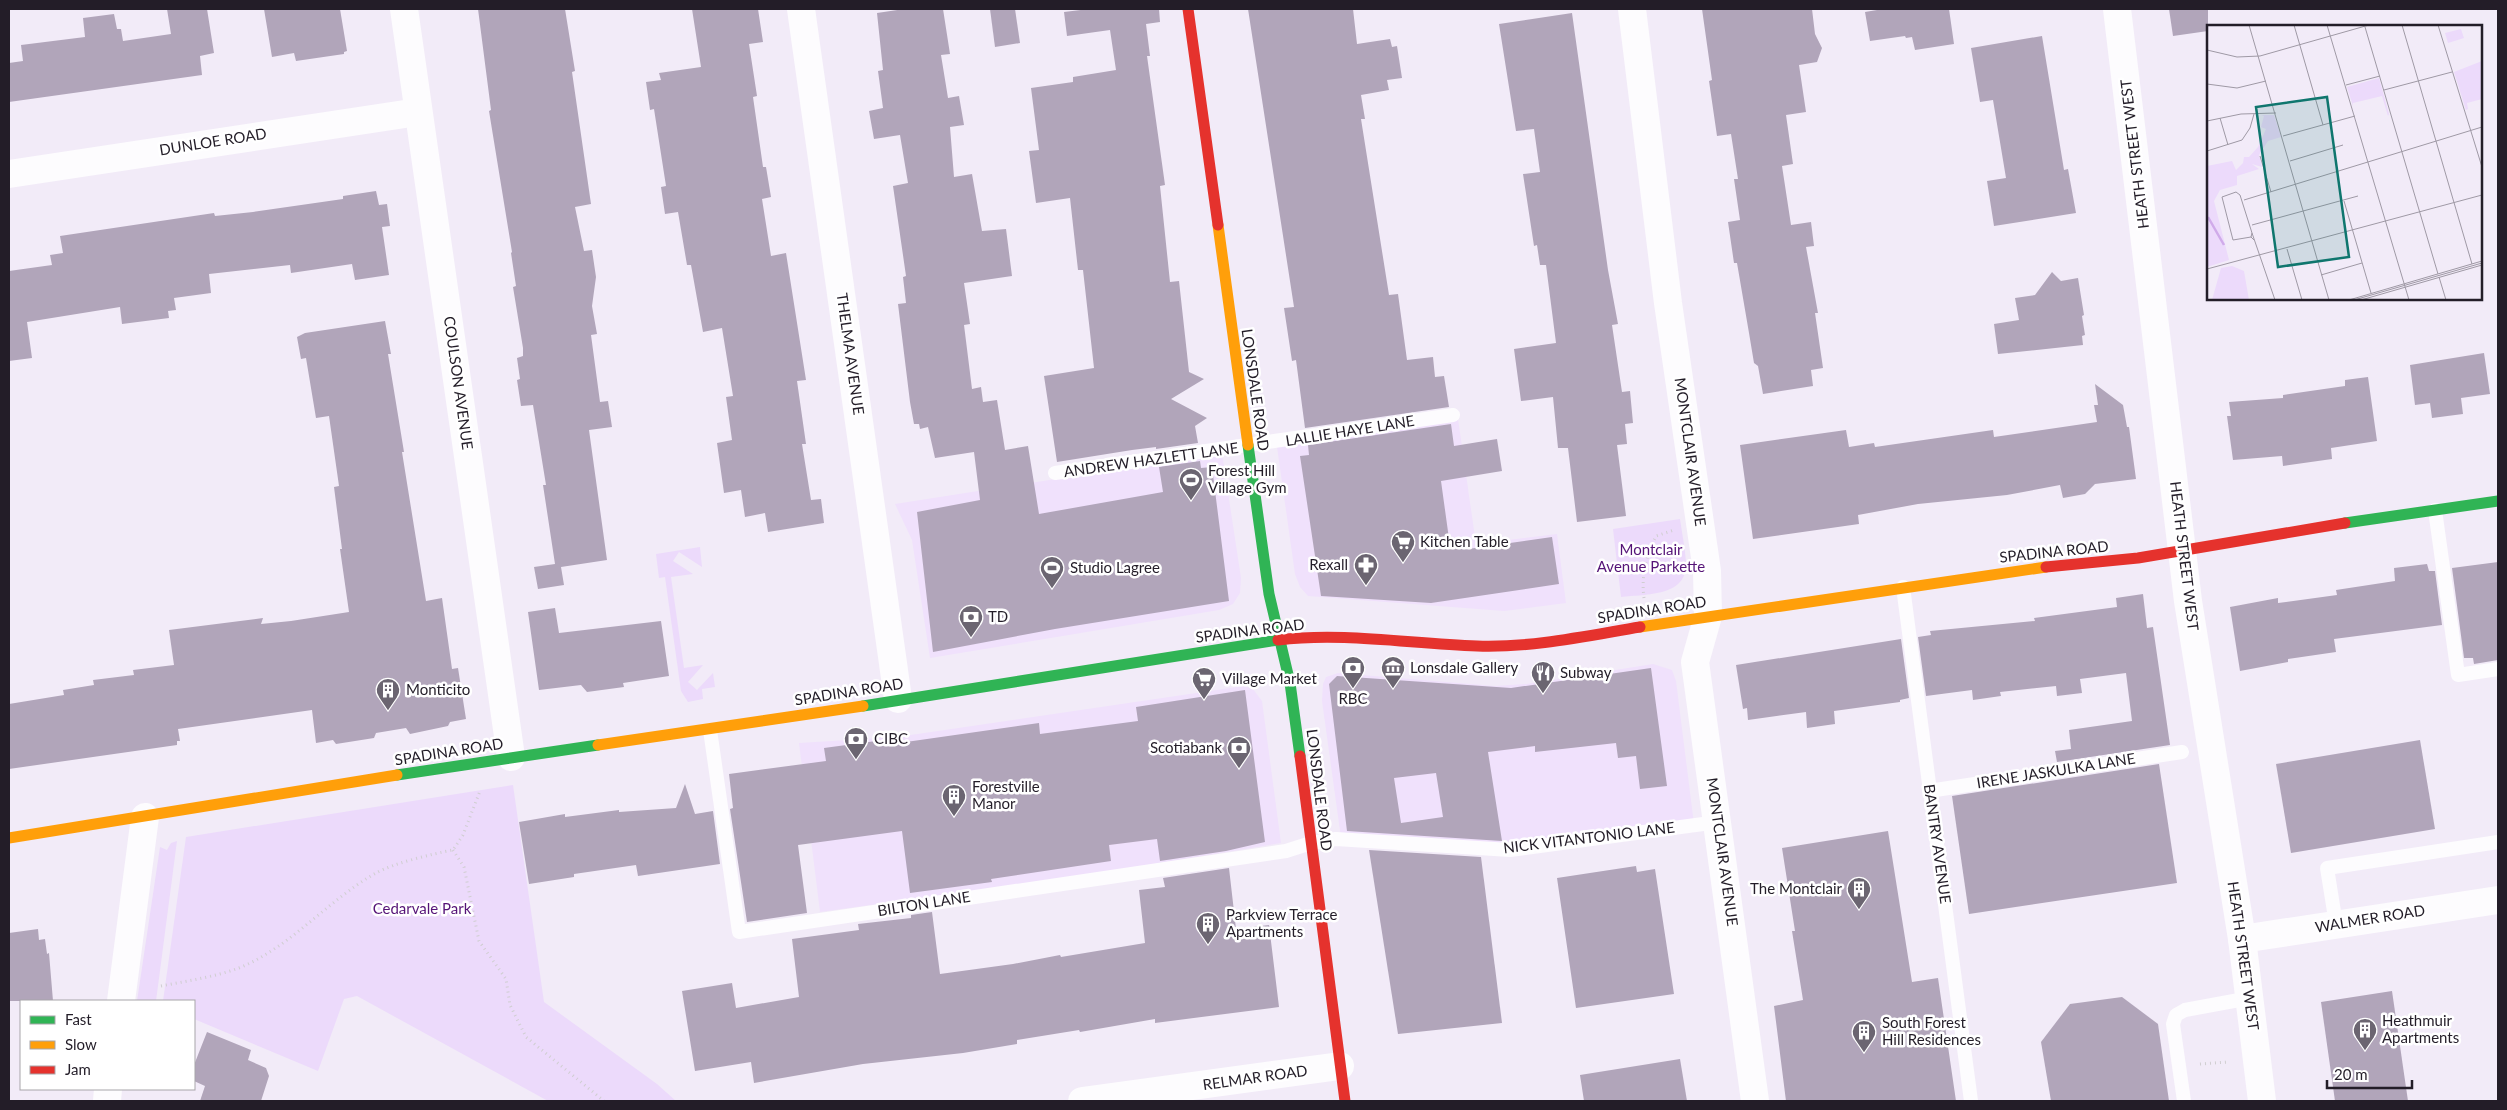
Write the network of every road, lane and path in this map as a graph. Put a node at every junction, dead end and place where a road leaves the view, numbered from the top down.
1 (404, 9) edge
2 (801, 9) edge
3 (1188, 9) edge
4 (1632, 9) edge
5 (2117, 9) edge
6 (418, 112) junction
7 (9, 174) edge
8 (1453, 415) dead end
9 (1248, 446) junction
10 (1054, 473) dead end
11 (2498, 502) edge
12 (2435, 510) junction
13 (1677, 530) dead end
14 (2182, 552) junction
15 (1903, 587) junction
16 (1644, 598) dead end
17 (1708, 616) junction
18 (1280, 640) junction
19 (2498, 669) edge
20 (898, 699) junction
21 (710, 730) junction
22 (2182, 752) dead end
23 (511, 757) junction
24 (481, 788) dead end
25 (1930, 790) junction
26 (145, 817) junction
27 (1718, 822) junction
28 (9, 838) edge
29 (2498, 842) edge
30 (1311, 843) junction
31 (453, 850) junction
32 (2498, 900) edge
33 (2336, 924) junction
34 (2242, 938) junction
35 (161, 986) dead end
36 (2250, 998) junction
37 (121, 1000) edge
38 (2228, 1062) dead end
39 (1340, 1066) junction
40 (2179, 1066) junction
41 (604, 1101) edge
42 (1082, 1101) edge
43 (1345, 1101) edge
44 (1755, 1101) edge
45 (1971, 1101) edge
46 (2184, 1101) edge
47 (2262, 1101) edge

1 - 6 street, COULSON AVENUE
2 - 20 street, THELMA AVENUE
3 - 9 street, LONSDALE ROAD
4 - 17 street, MONTCLAIR AVENUE
5 - 14 street, HEATH STREET WEST
6 - 7 street, DUNLOE ROAD
6 - 23 street, COULSON AVENUE
8 - 9 lane, LALLIE HAYE LANE
9 - 10 lane, ANDREW HAZLETT LANE
9 - 18 street, LONSDALE ROAD
11 - 12 street, SPADINA ROAD
12 - 14 street, SPADINA ROAD
12 - 19 lane
13 - 16 path
14 - 15 street, SPADINA ROAD
14 - 34 street, HEATH STREET WEST
15 - 17 street, SPADINA ROAD
15 - 25 lane, BANTRY AVENUE
17 - 18 street, SPADINA ROAD
17 - 27 street, MONTCLAIR AVENUE
18 - 20 street, SPADINA ROAD
18 - 30 street, LONSDALE ROAD
20 - 21 street, SPADINA ROAD
21 - 23 street, SPADINA ROAD
21 - 30 lane, BILTON LANE
22 - 25 lane, IRENE JASKULKA LANE
23 - 26 street, SPADINA ROAD
24 - 31 path
25 - 45 lane, BANTRY AVENUE
26 - 28 street, SPADINA ROAD
26 - 37 street
27 - 30 lane, NICK VITANTONIO LANE
27 - 44 street, MONTCLAIR AVENUE
29 - 33 lane
30 - 39 street, LONSDALE ROAD
31 - 35 path
31 - 41 path
32 - 33 street, WALMER ROAD
33 - 34 street, WALMER ROAD
34 - 36 street, HEATH STREET WEST
36 - 40 lane
36 - 47 street, HEATH STREET WEST
38 - 40 path
39 - 42 street, RELMAR ROAD
39 - 43 street, LONSDALE ROAD
40 - 46 lane

